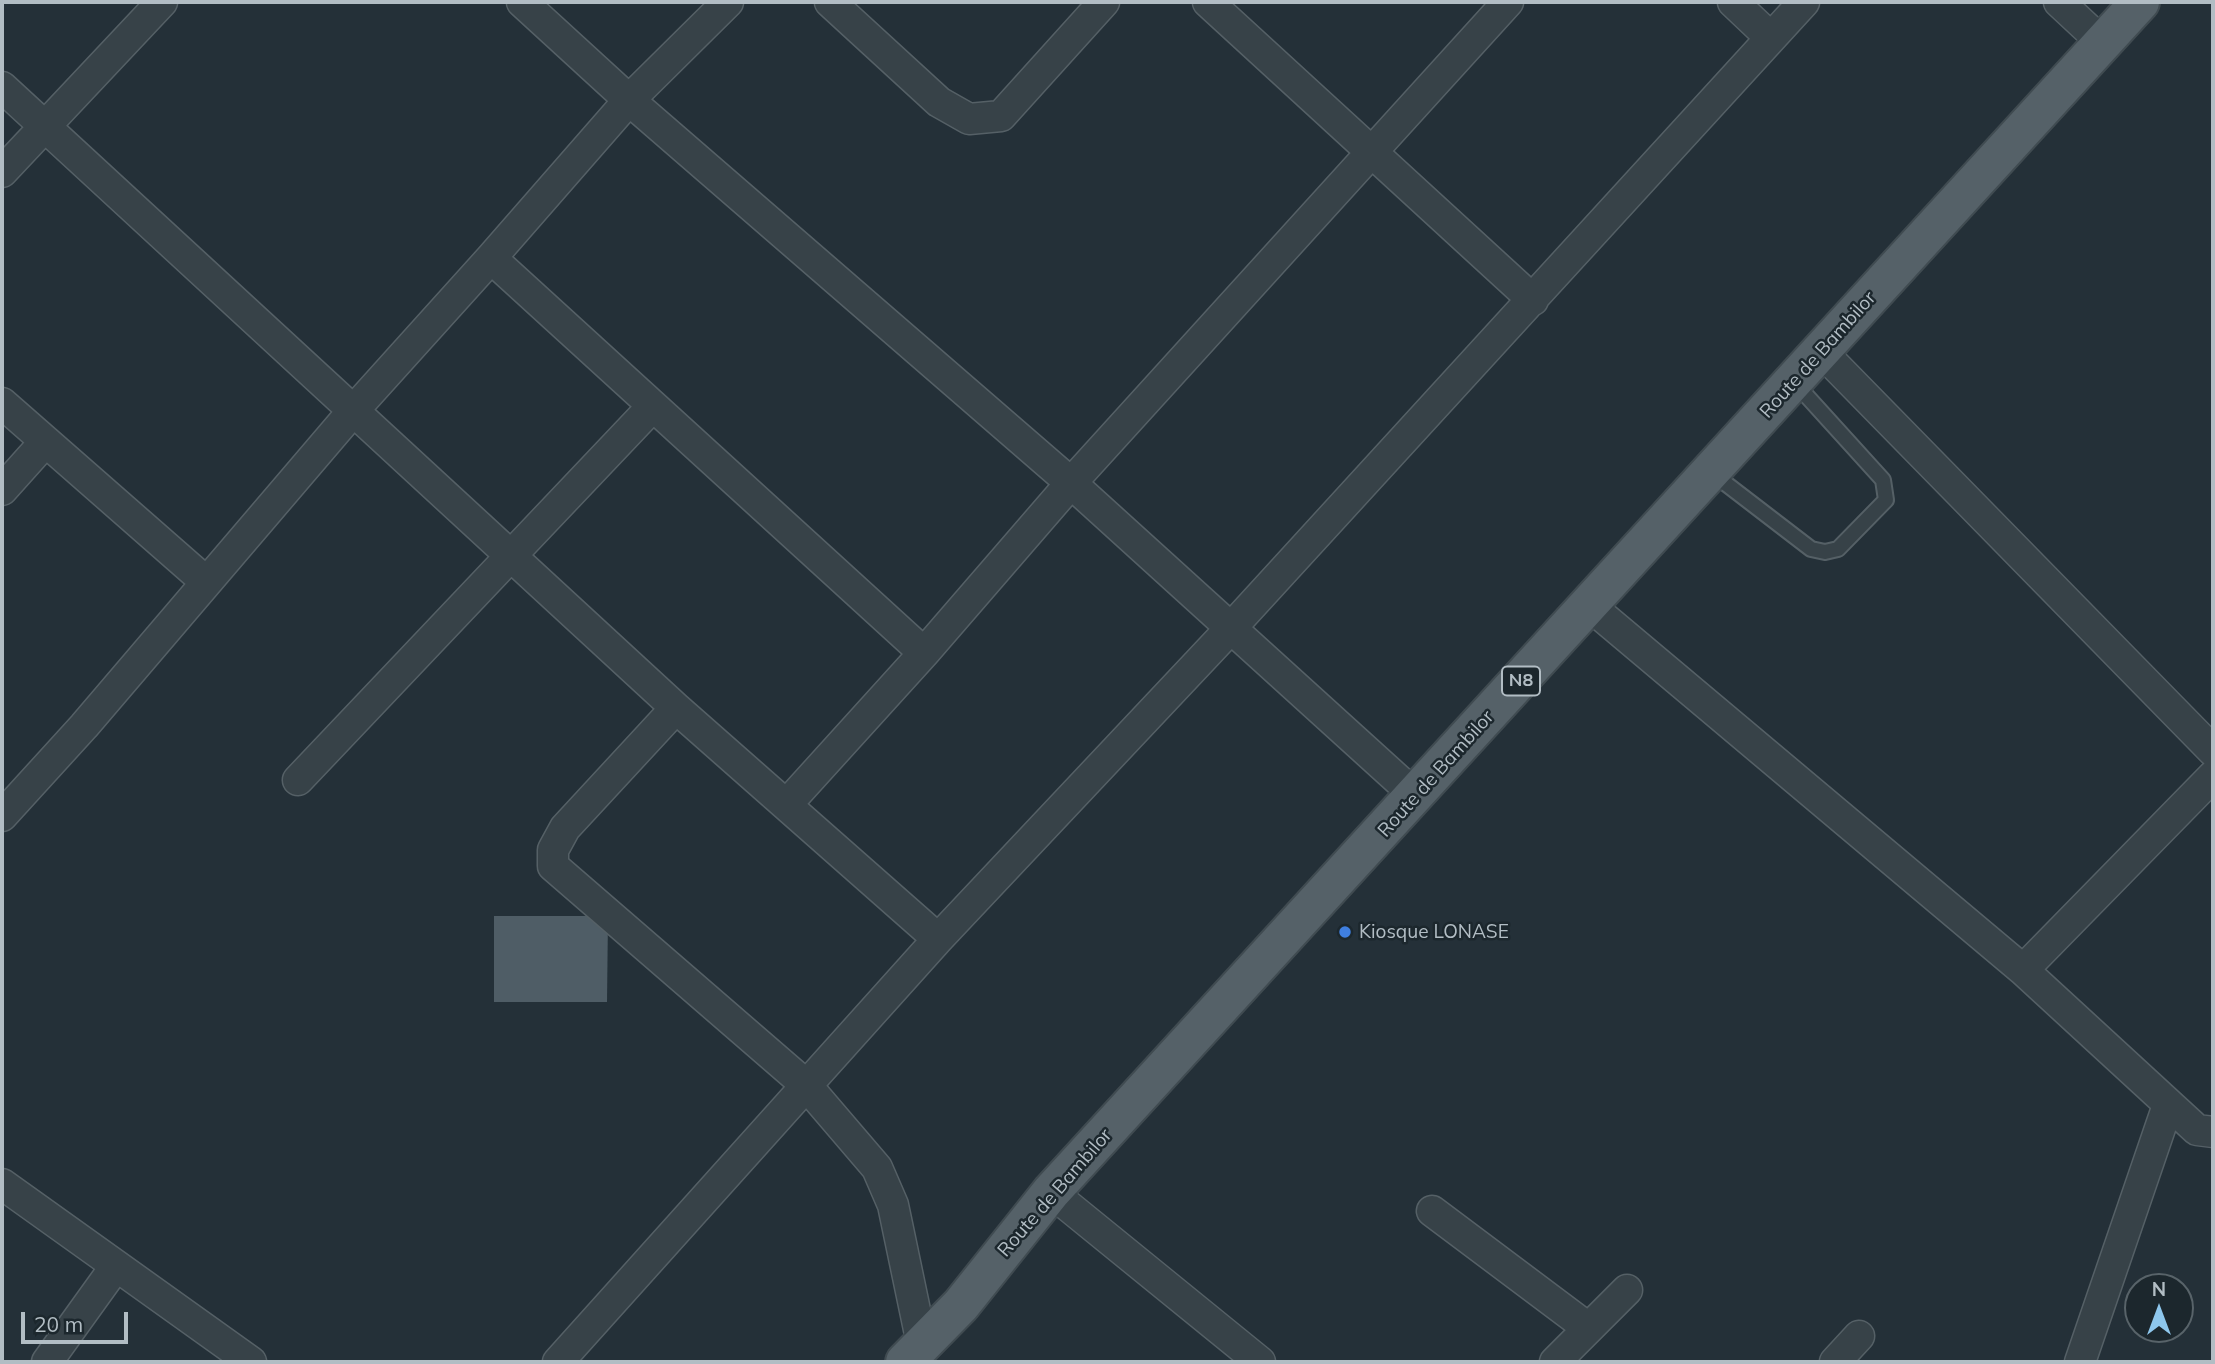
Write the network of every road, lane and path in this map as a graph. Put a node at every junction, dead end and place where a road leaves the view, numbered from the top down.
1 (162, 2) edge
2 (522, 2) edge
3 (729, 2) edge
4 (830, 2) edge
5 (1104, 2) edge
6 (1208, 2) edge
7 (1508, 2) edge
8 (1733, 2) edge
9 (1804, 2) edge
10 (2059, 2) edge
11 (2140, 2) edge
12 (1771, 38) junction
13 (2103, 43) junction
14 (2, 87) edge
15 (629, 100) junction
16 (44, 126) junction
17 (1372, 153) junction
18 (2, 172) edge
19 (491, 258) junction
20 (1533, 299) junction
21 (1821, 351) junction
22 (1794, 382) junction
23 (2, 403) edge
24 (653, 406) junction
25 (353, 411) junction
26 (45, 442) junction
27 (1711, 472) junction
28 (1071, 483) junction
29 (2, 490) edge
30 (512, 555) junction
31 (205, 582) junction
32 (1590, 606) junction
33 (1231, 628) junction
34 (924, 653) junction
35 (676, 708) junction
36 (2213, 751) edge
37 (2213, 776) edge
38 (298, 780) dead end
39 (1416, 796) junction
40 (788, 803) junction
41 (2, 816) edge
42 (938, 939) junction
43 (2023, 970) junction
44 (806, 1085) junction
45 (2168, 1105) junction
46 (2213, 1132) edge
47 (2, 1184) edge
48 (1051, 1192) junction
49 (1432, 1211) dead end
50 (116, 1266) junction
51 (1627, 1290) dead end
52 (1588, 1328) junction
53 (1859, 1336) dead end
54 (914, 1353) edge
55 (47, 1362) edge
56 (251, 1362) edge
57 (558, 1362) edge
58 (1260, 1362) edge
59 (1555, 1362) edge
60 (1835, 1362) edge
61 (2080, 1362) edge

1 - 16 street
2 - 15 street
3 - 15 street
4 - 5 street
6 - 17 street
7 - 17 street
8 - 12 street
9 - 12 street
10 - 13 street
11 - 13 main road, Route de Bambilor / N8
12 - 20 street
13 - 21 main road, Route de Bambilor / N8
14 - 16 street
15 - 19 street
15 - 28 street
16 - 18 street
16 - 25 street
17 - 20 street
17 - 28 street
19 - 24 street
19 - 25 street
20 - 33 street
21 - 22 main road, Route de Bambilor / N8
21 - 36 street
22 - 27 main road, Route de Bambilor / N8
22 - 27 lane
23 - 26 street
24 - 30 street
24 - 34 street
25 - 30 street
25 - 31 street
26 - 29 street
26 - 31 street
27 - 32 main road, Route de Bambilor / N8
28 - 33 street
28 - 34 street
30 - 35 street
30 - 38 street
31 - 41 street
32 - 39 main road, Route de Bambilor / N8
32 - 43 street
33 - 39 street
33 - 42 street
34 - 40 street
35 - 40 street
35 - 44 street
37 - 43 street
39 - 48 main road, Route de Bambilor / N8
40 - 42 street
42 - 44 street
43 - 45 street
44 - 54 street
44 - 57 street
45 - 46 street
45 - 61 street
47 - 50 street
48 - 54 main road, Route de Bambilor / N8
48 - 58 street
49 - 52 street
50 - 55 street
50 - 56 street
51 - 52 street
52 - 59 street
53 - 60 street

